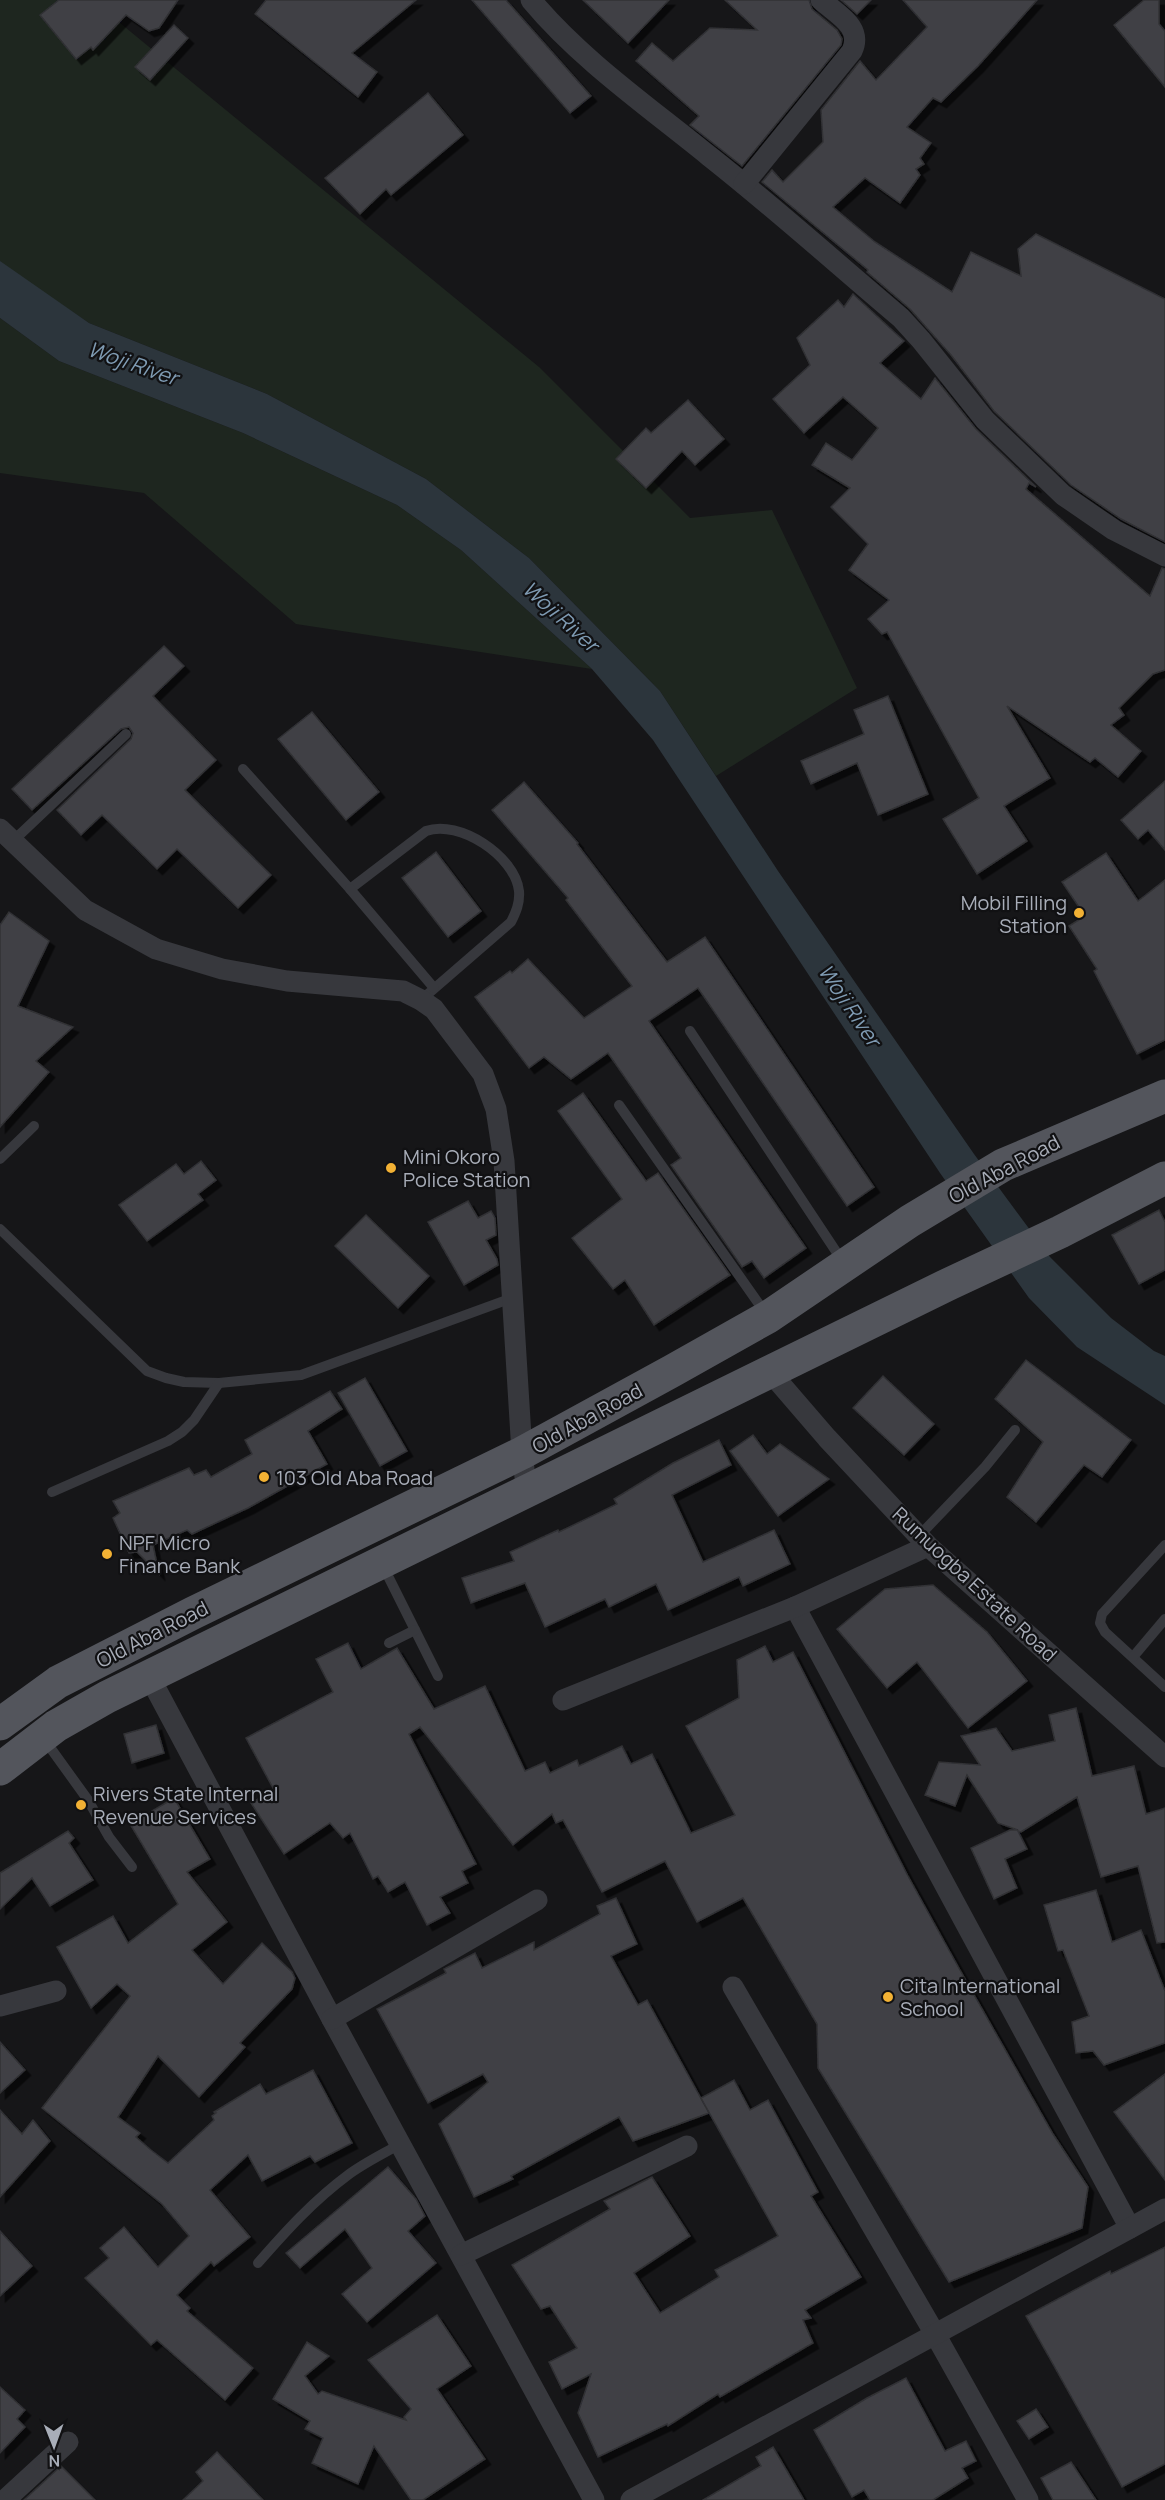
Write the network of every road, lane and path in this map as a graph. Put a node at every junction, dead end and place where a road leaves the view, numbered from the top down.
1 (531, 0) edge
2 (821, 0) edge
3 (744, 184) junction
4 (1165, 556) edge
5 (126, 734) dead end
6 (243, 769) dead end
7 (6, 835) edge
8 (350, 889) junction
9 (428, 994) junction
10 (690, 1031) dead end
11 (1165, 1096) edge
12 (619, 1105) dead end
13 (34, 1126) dead end
14 (0, 1159) edge
15 (1165, 1178) edge
16 (0, 1229) edge
17 (844, 1265) junction
18 (512, 1298) junction
19 (768, 1317) junction
20 (771, 1373) junction
21 (219, 1383) junction
22 (1015, 1430) dead end
23 (522, 1453) junction
24 (52, 1492) dead end
25 (527, 1493) junction
26 (923, 1541) junction
27 (1165, 1545) edge
28 (381, 1563) junction
29 (795, 1607) junction
30 (1165, 1619) edge
31 (415, 1630) junction
32 (388, 1643) dead end
33 (1133, 1657) junction
34 (149, 1676) junction
35 (438, 1676) dead end
36 (1165, 1687) edge
37 (563, 1700) dead end
38 (0, 1724) edge
39 (42, 1736) junction
40 (1165, 1757) edge
41 (0, 1768) edge
42 (132, 1867) dead end
43 (537, 1900) dead end
44 (734, 1987) dead end
45 (56, 1991) dead end
46 (0, 2006) edge
47 (332, 2019) junction
48 (400, 2144) junction
49 (687, 2146) dead end
50 (1165, 2208) edge
51 (1130, 2228) junction
52 (461, 2255) junction
53 (258, 2263) dead end
54 (935, 2334) junction
55 (69, 2442) dead end
56 (5, 2500) edge
57 (594, 2500) edge
58 (631, 2500) edge
59 (1028, 2500) edge

1 - 3 street
2 - 3 street
3 - 4 street
5 - 7 lane
6 - 8 lane
7 - 9 street
8 - 9 lane
8 - 9 lane
9 - 18 street
10 - 17 lane
11 - 17 main road, Old Aba Road
12 - 19 lane
13 - 14 lane
15 - 20 main road, Old Aba Road
16 - 21 lane
17 - 19 main road, Old Aba Road
18 - 21 lane
18 - 23 street
19 - 23 main road, Old Aba Road
20 - 25 main road, Old Aba Road
20 - 26 street, Rumuogba Estate Road
21 - 24 lane
22 - 26 lane
23 - 25 street
23 - 38 main road, Old Aba Road
25 - 28 main road, Old Aba Road
26 - 29 street
26 - 40 street, Rumuogba Estate Road
27 - 33 lane
28 - 31 lane
28 - 34 main road, Old Aba Road
29 - 37 street
29 - 51 street
30 - 33 lane
31 - 32 lane
31 - 35 lane
33 - 36 lane
34 - 39 main road, Old Aba Road
34 - 47 street
39 - 41 main road, Old Aba Road
39 - 42 lane
43 - 47 street
44 - 54 street
45 - 46 street
47 - 48 street
48 - 52 street
48 - 53 lane
49 - 52 street
50 - 51 street
51 - 54 street
52 - 57 street
54 - 58 street
54 - 59 street
55 - 56 street

